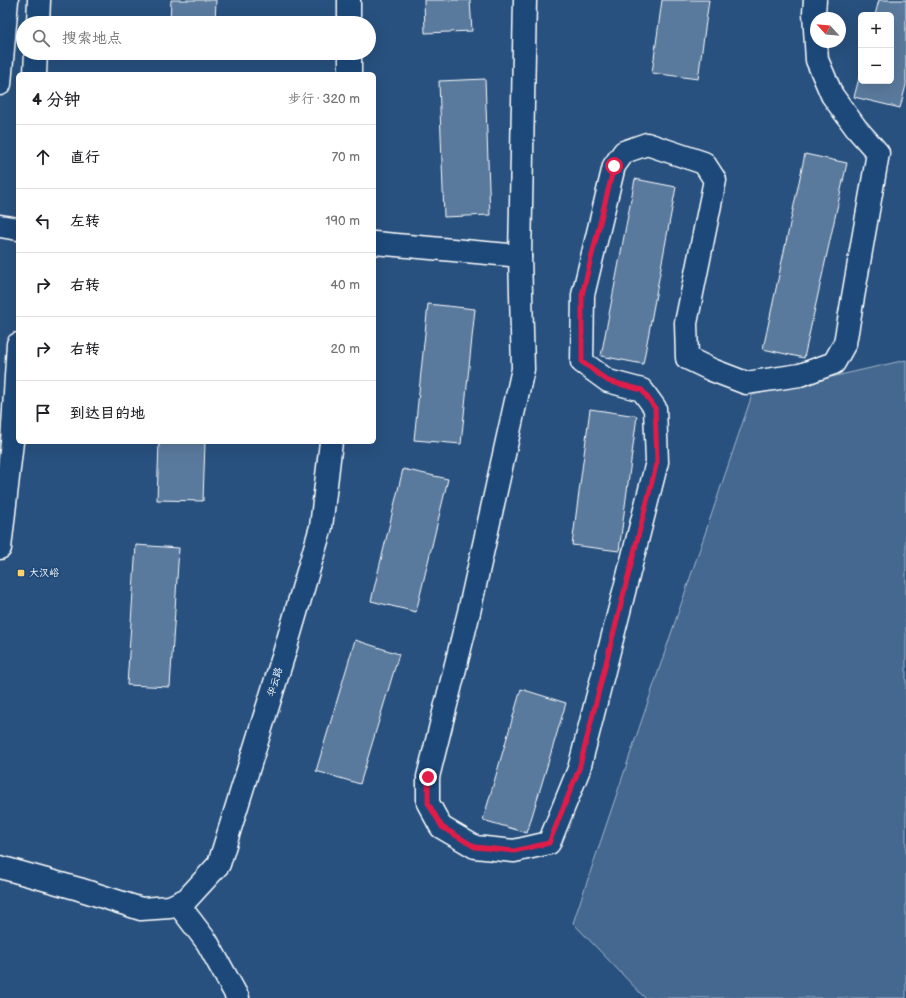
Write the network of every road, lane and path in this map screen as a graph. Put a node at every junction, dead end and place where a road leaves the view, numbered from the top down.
1 (7, 0) edge
2 (39, 0) edge
3 (349, 0) edge
4 (525, 0) edge
5 (815, 0) edge
6 (38, 16) edge
7 (349, 16) edge
8 (36, 60) edge
9 (350, 60) edge
10 (35, 72) edge
11 (350, 72) edge
12 (0, 84) edge
13 (0, 226) edge
14 (16, 230) edge
15 (376, 243) edge
16 (520, 256) junction
17 (16, 377) edge
18 (331, 444) edge
19 (0, 548) edge
20 (0, 867) edge
21 (178, 904) junction
22 (238, 998) edge

1 - 12 street
2 - 6 street
3 - 7 street
4 - 16 street
5 - 16 street
8 - 10 street
9 - 11 street
13 - 14 street
15 - 16 street
17 - 19 street
18 - 21 street, 华云路
20 - 21 street, 华云路
21 - 22 street

